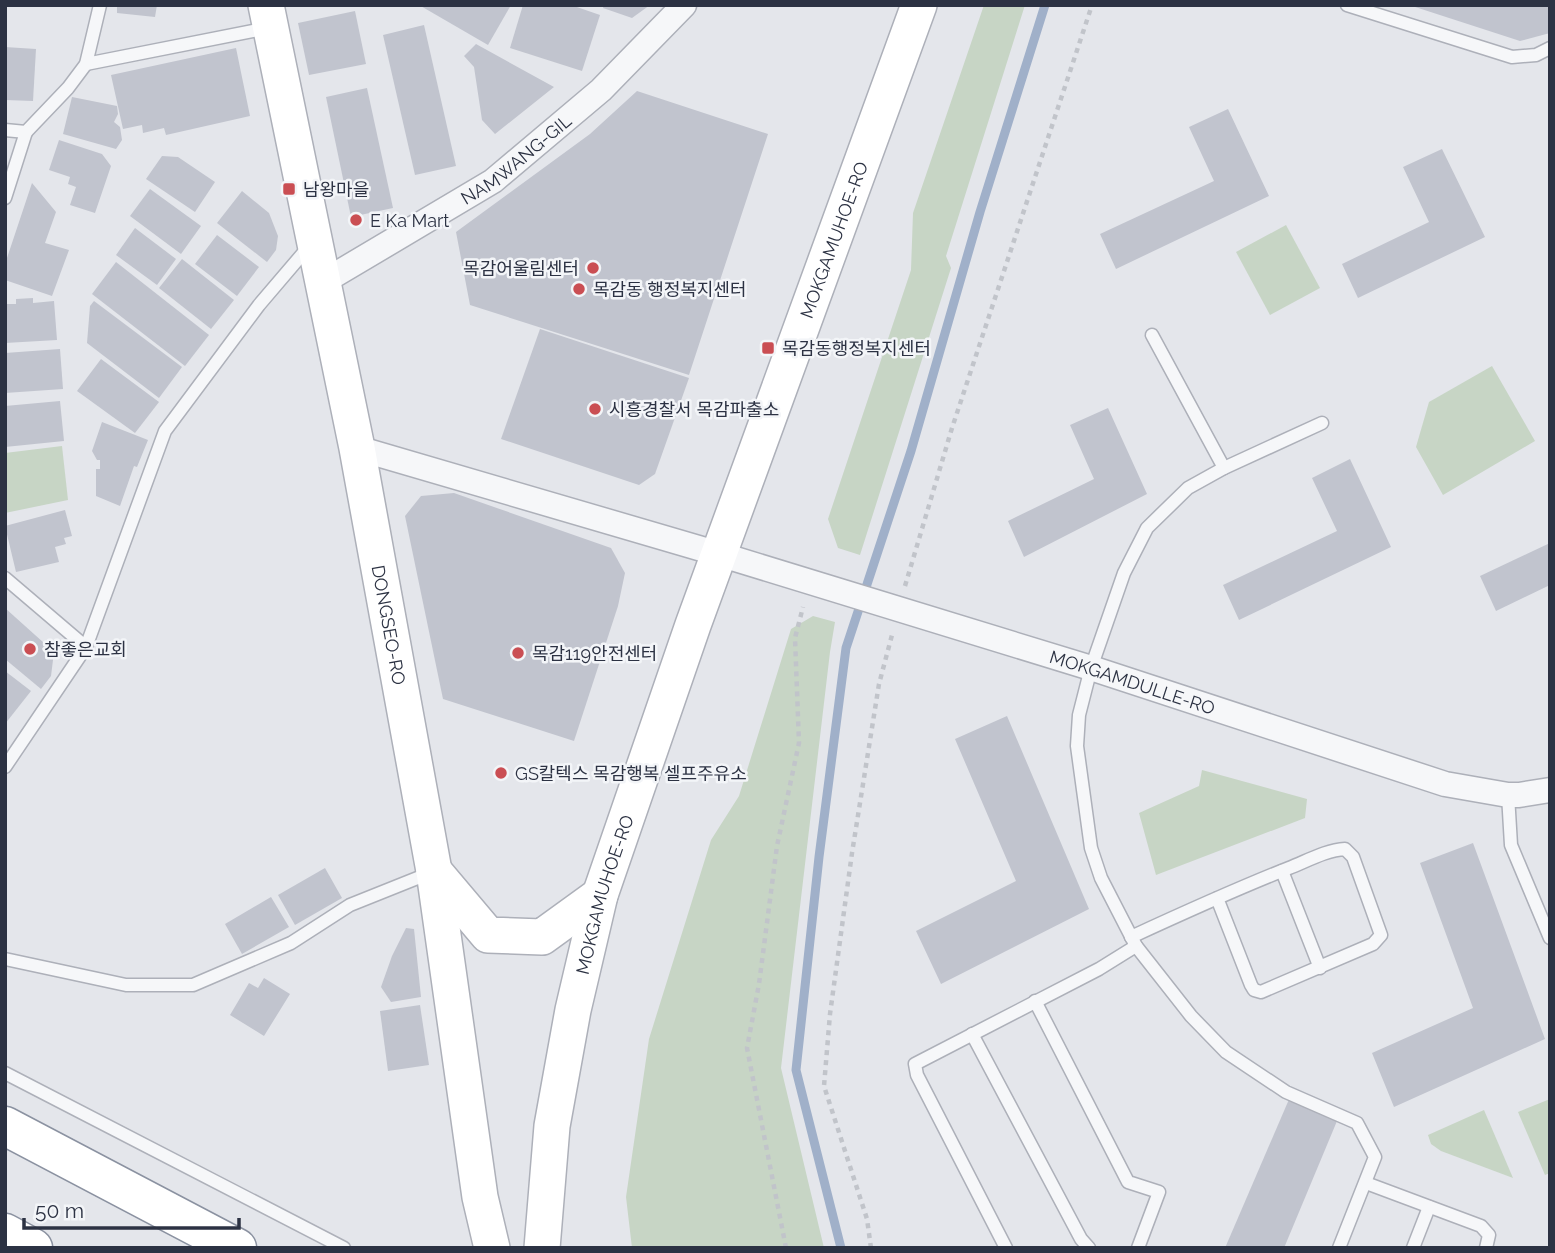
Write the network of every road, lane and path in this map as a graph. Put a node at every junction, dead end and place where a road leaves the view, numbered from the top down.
1 (100, 5) edge
2 (684, 5) edge
3 (919, 5) edge
4 (1092, 5) edge
5 (1347, 5) edge
6 (269, 16) edge
7 (1550, 48) edge
8 (86, 64) junction
9 (5, 130) edge
10 (26, 132) junction
11 (5, 198) edge
12 (315, 238) junction
13 (323, 282) junction
14 (1152, 335) dead end
15 (1322, 423) dead end
16 (357, 448) junction
17 (1224, 468) junction
18 (719, 554) junction
19 (5, 578) edge
20 (809, 581) junction
21 (898, 608) junction
22 (86, 647) junction
23 (1091, 668) junction
24 (5, 767) edge
25 (1550, 790) edge
26 (1508, 795) junction
27 (1282, 871) junction
28 (434, 872) junction
29 (600, 895) junction
30 (1217, 898) junction
31 (1550, 938) edge
32 (1133, 942) junction
33 (5, 959) edge
34 (1320, 968) junction
35 (1035, 1001) junction
36 (972, 1034) junction
37 (5, 1073) edge
38 (5, 1126) edge
39 (1366, 1183) junction
40 (1429, 1207) junction
41 (5, 1233) edge
42 (33, 1248) edge
43 (237, 1248) edge
44 (344, 1248) edge
45 (492, 1248) edge
46 (542, 1248) edge
47 (786, 1248) edge
48 (871, 1248) edge
49 (1006, 1248) edge
50 (1090, 1248) edge
51 (1138, 1248) edge
52 (1339, 1248) edge
53 (1413, 1248) edge
54 (1486, 1248) edge

1 - 8 lane
2 - 13 street, NAMWANG-GIL
3 - 18 street, MOKGAMUHOE-RO
4 - 21 path
5 - 7 lane
6 - 8 lane
6 - 12 street, DONGSEO-RO
8 - 10 lane
9 - 10 lane
10 - 11 lane
12 - 13 street, DONGSEO-RO
12 - 22 lane
13 - 16 street, DONGSEO-RO
14 - 17 lane
15 - 17 lane
16 - 18 street
16 - 28 street, DONGSEO-RO
17 - 23 lane
18 - 20 street, MOKGAMDULLE-RO
18 - 29 street, MOKGAMUHOE-RO
19 - 22 lane
20 - 21 street, MOKGAMDULLE-RO
20 - 47 path
21 - 23 street, MOKGAMDULLE-RO
21 - 48 path
22 - 24 lane
23 - 26 street, MOKGAMDULLE-RO
23 - 32 lane
25 - 26 street, MOKGAMDULLE-RO
26 - 31 lane
27 - 30 lane
27 - 34 lane
27 - 34 lane
28 - 29 street
28 - 33 lane
28 - 45 street, DONGSEO-RO
29 - 46 street, MOKGAMUHOE-RO
30 - 32 lane
30 - 34 lane
32 - 35 lane
32 - 39 lane
35 - 36 lane
35 - 51 lane
36 - 49 lane
36 - 50 lane
37 - 44 lane
38 - 43 highway
39 - 40 lane
39 - 52 lane
40 - 53 lane
40 - 54 lane
41 - 42 highway

